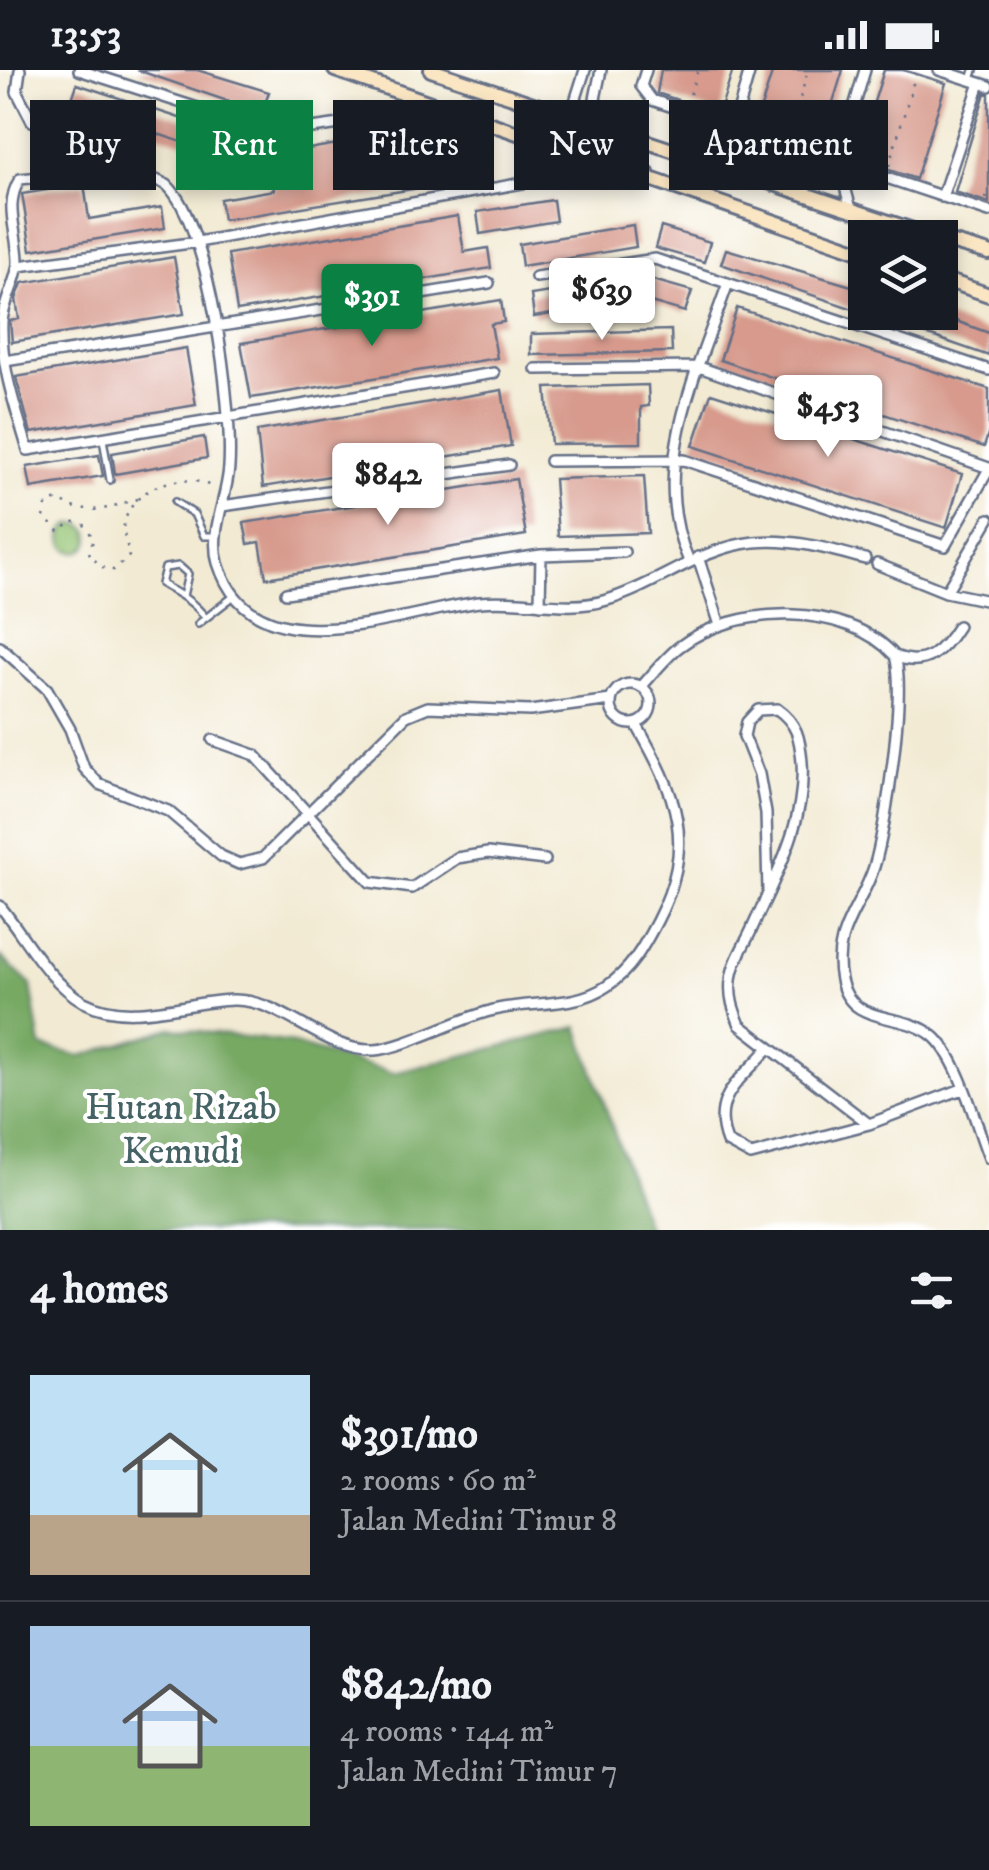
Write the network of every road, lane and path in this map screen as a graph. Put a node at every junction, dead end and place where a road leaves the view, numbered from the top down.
1 (19, 70) edge
2 (79, 70) edge
3 (335, 70) edge
4 (432, 70) edge
5 (585, 70) edge
6 (601, 70) edge
7 (646, 70) edge
8 (698, 70) edge
9 (750, 70) edge
10 (808, 70) edge
11 (865, 70) edge
12 (917, 70) edge
13 (939, 70) edge
14 (979, 80) edge
15 (526, 100) edge
16 (575, 100) edge
17 (595, 100) edge
18 (689, 100) edge
19 (741, 100) edge
20 (799, 100) edge
21 (856, 100) edge
22 (669, 104) edge
23 (333, 127) edge
24 (649, 141) edge
25 (888, 167) edge
26 (649, 175) edge
27 (30, 178) edge
28 (888, 178) edge
29 (658, 182) junction
30 (989, 189) edge
31 (482, 190) edge
32 (802, 190) edge
33 (846, 190) edge
34 (800, 192) junction
35 (942, 196) junction
36 (851, 210) junction
37 (986, 211) edge
38 (882, 220) edge
39 (198, 242) junction
40 (958, 243) edge
41 (848, 246) edge
42 (989, 252) edge
43 (18, 266) junction
44 (536, 277) dead end
45 (489, 283) dead end
46 (728, 283) junction
47 (958, 284) edge
48 (989, 295) edge
49 (215, 328) junction
50 (5, 361) junction
51 (699, 367) junction
52 (536, 368) dead end
53 (989, 370) edge
54 (494, 373) dead end
55 (232, 419) junction
56 (104, 439) junction
57 (673, 460) junction
58 (550, 461) dead end
59 (510, 465) dead end
60 (989, 468) edge
61 (110, 480) dead end
62 (137, 500) junction
63 (223, 501) junction
64 (175, 502) dead end
65 (989, 520) edge
66 (215, 536) junction
67 (624, 552) dead end
68 (541, 555) junction
69 (865, 558) dead end
70 (694, 559) junction
71 (877, 564) dead end
72 (286, 592) dead end
73 (946, 592) junction
74 (237, 594) junction
75 (183, 596) junction
76 (989, 602) edge
77 (540, 604) junction
78 (206, 618) junction
79 (198, 624) dead end
80 (720, 625) junction
81 (958, 626) dead end
82 (0, 647) edge
83 (895, 656) junction
84 (641, 687) junction
85 (611, 700) junction
86 (636, 724) junction
87 (212, 740) dead end
88 (308, 817) junction
89 (546, 860) dead end
90 (768, 892) junction
91 (0, 906) edge
92 (768, 1049) junction
93 (962, 1090) junction
94 (869, 1124) junction
95 (989, 1158) edge

1 - 39 street
2 - 23 street
3 - 29 street
4 - 15 street
5 - 16 street
6 - 17 street
7 - 22 street
8 - 18 path
9 - 19 street
10 - 20 path
11 - 21 street
12 - 25 path
13 - 14 street
14 - 35 street
24 - 34 street
26 - 29 street
27 - 43 street
28 - 35 street
29 - 41 street
30 - 37 path
31 - 39 street
32 - 34 street
33 - 36 street
34 - 36 street
35 - 37 street
36 - 38 street
39 - 43 street
39 - 49 street
40 - 42 street
43 - 50 street
44 - 46 street
45 - 49 street
46 - 51 street
46 - 53 street
47 - 48 street
49 - 50 street
49 - 55 street
50 - 56 street
51 - 52 street
51 - 57 street
51 - 60 street
54 - 55 street
55 - 56 street
55 - 63 street
56 - 61 lane
57 - 58 street
57 - 60 street
57 - 70 street
59 - 63 street
62 - 62 path
62 - 63 path
63 - 66 street
64 - 66 lane
65 - 73 street
66 - 74 street
67 - 68 street
68 - 72 street
68 - 77 street
69 - 70 street
70 - 77 street
70 - 80 street
71 - 73 street
73 - 76 street
74 - 77 street
74 - 78 lane
75 - 75 lane
75 - 78 lane
78 - 79 lane
80 - 83 street
80 - 84 street
81 - 83 street
82 - 88 street
83 - 93 street
84 - 85 street
84 - 86 street
85 - 86 street
85 - 88 street
86 - 91 street
87 - 88 street
88 - 89 street
90 - 90 street
90 - 92 street
92 - 94 street
92 - 94 street
93 - 94 street
93 - 95 street

